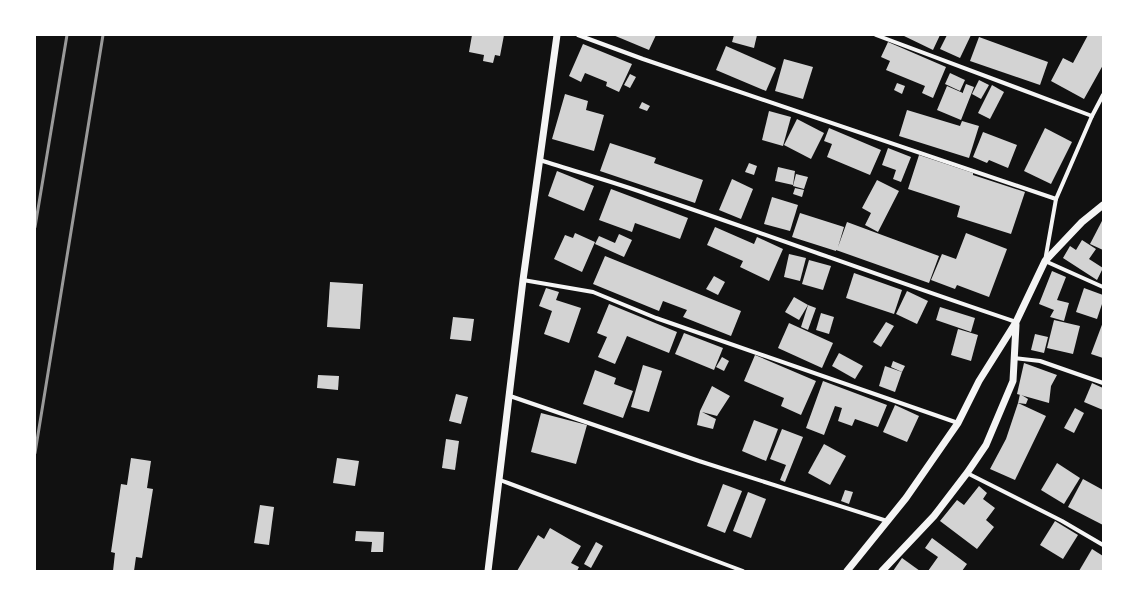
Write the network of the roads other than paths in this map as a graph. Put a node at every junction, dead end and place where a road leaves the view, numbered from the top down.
1 (557, 35) edge
2 (578, 35) edge
3 (878, 35) edge
4 (1103, 95) edge
5 (1092, 116) junction
6 (540, 160) junction
7 (1056, 199) junction
8 (1103, 205) edge
9 (1045, 261) junction
10 (523, 280) junction
11 (1103, 287) edge
12 (1016, 322) junction
13 (1014, 358) junction
14 (1103, 383) edge
15 (510, 396) junction
16 (958, 424) junction
17 (967, 473) junction
18 (500, 480) junction
19 (887, 521) junction
20 (1103, 545) edge
21 (488, 571) edge
22 (743, 571) edge
23 (846, 571) edge
24 (882, 571) edge

1 - 6 street
2 - 7 street
3 - 5 street
4 - 5 street
5 - 7 street
6 - 10 street
6 - 12 street
7 - 9 street
8 - 9 street
9 - 11 street
9 - 12 street
10 - 15 street
10 - 16 street
12 - 13 street
12 - 16 street
13 - 14 street
13 - 17 street
15 - 18 street
15 - 19 street
16 - 19 street
17 - 20 street
17 - 24 street
18 - 21 street
18 - 22 street
19 - 23 street

